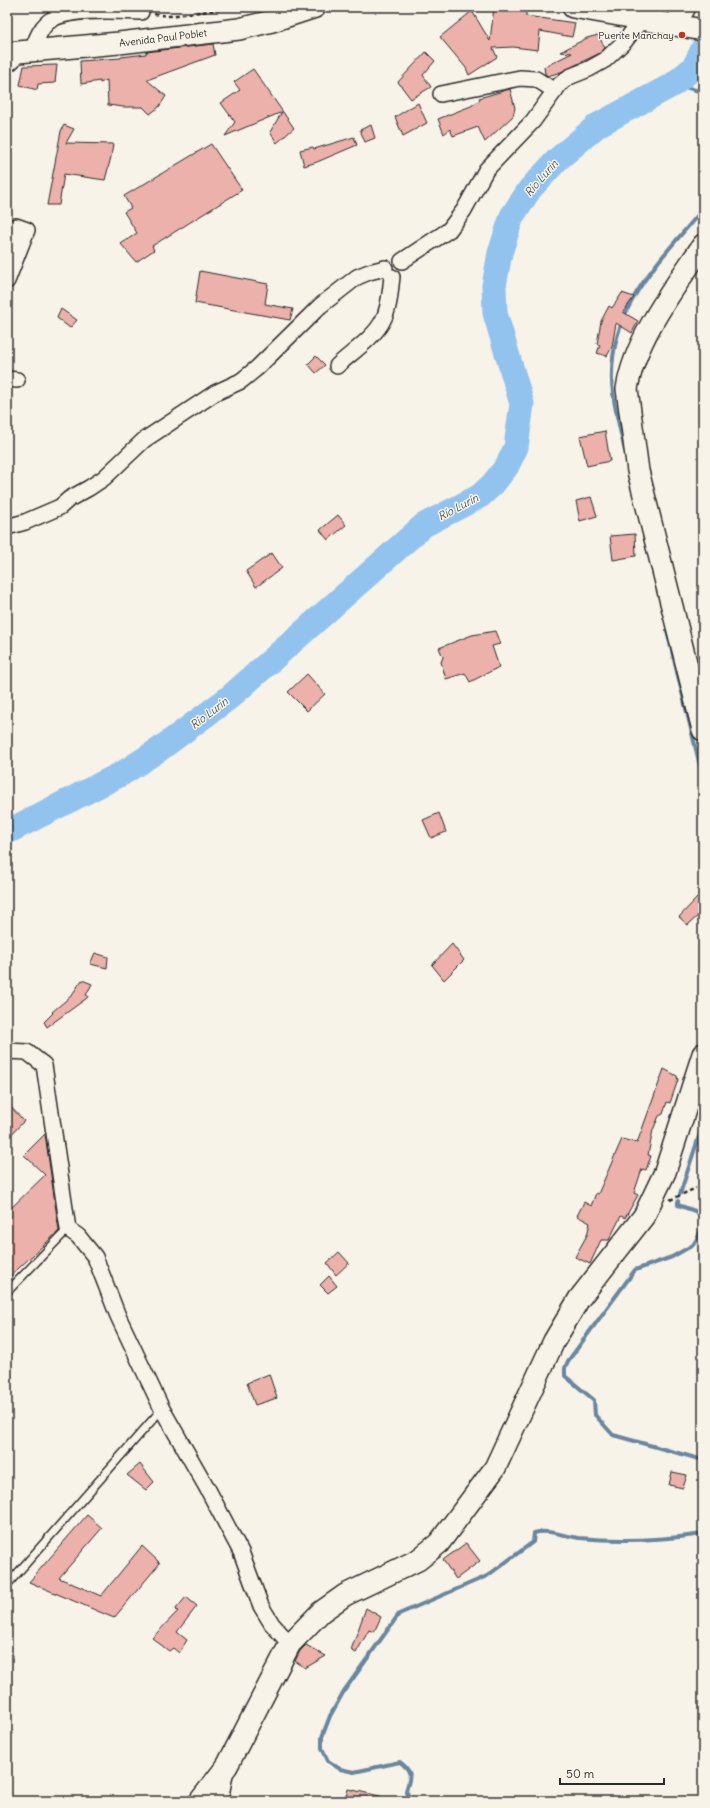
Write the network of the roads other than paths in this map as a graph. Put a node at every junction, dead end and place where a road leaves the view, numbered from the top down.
1 (316, 7) edge
2 (573, 7) edge
3 (92, 9) edge
4 (141, 9) edge
5 (642, 20) junction
6 (687, 22) edge
7 (16, 55) edge
8 (555, 91) junction
9 (442, 94) dead end
10 (703, 244) edge
11 (7, 248) edge
12 (388, 273) junction
13 (7, 281) edge
14 (337, 366) dead end
15 (7, 527) edge
16 (703, 730) edge
17 (7, 1051) edge
18 (703, 1054) edge
19 (68, 1228) junction
20 (7, 1292) edge
21 (162, 1409) junction
22 (7, 1585) edge
23 (290, 1644) junction
24 (227, 1766) junction
25 (200, 1801) edge
26 (220, 1801) edge

1 - 7 street, Avenida Paul Poblet
2 - 5 street
3 - 4 street
3 - 7 street
5 - 6 street
5 - 8 street
8 - 9 street
8 - 12 street
10 - 16 street
11 - 13 street
12 - 14 street
12 - 15 street
17 - 19 street
18 - 23 street
19 - 20 lane
19 - 21 street
21 - 22 lane
21 - 23 street
23 - 24 street
24 - 25 street
24 - 26 street

